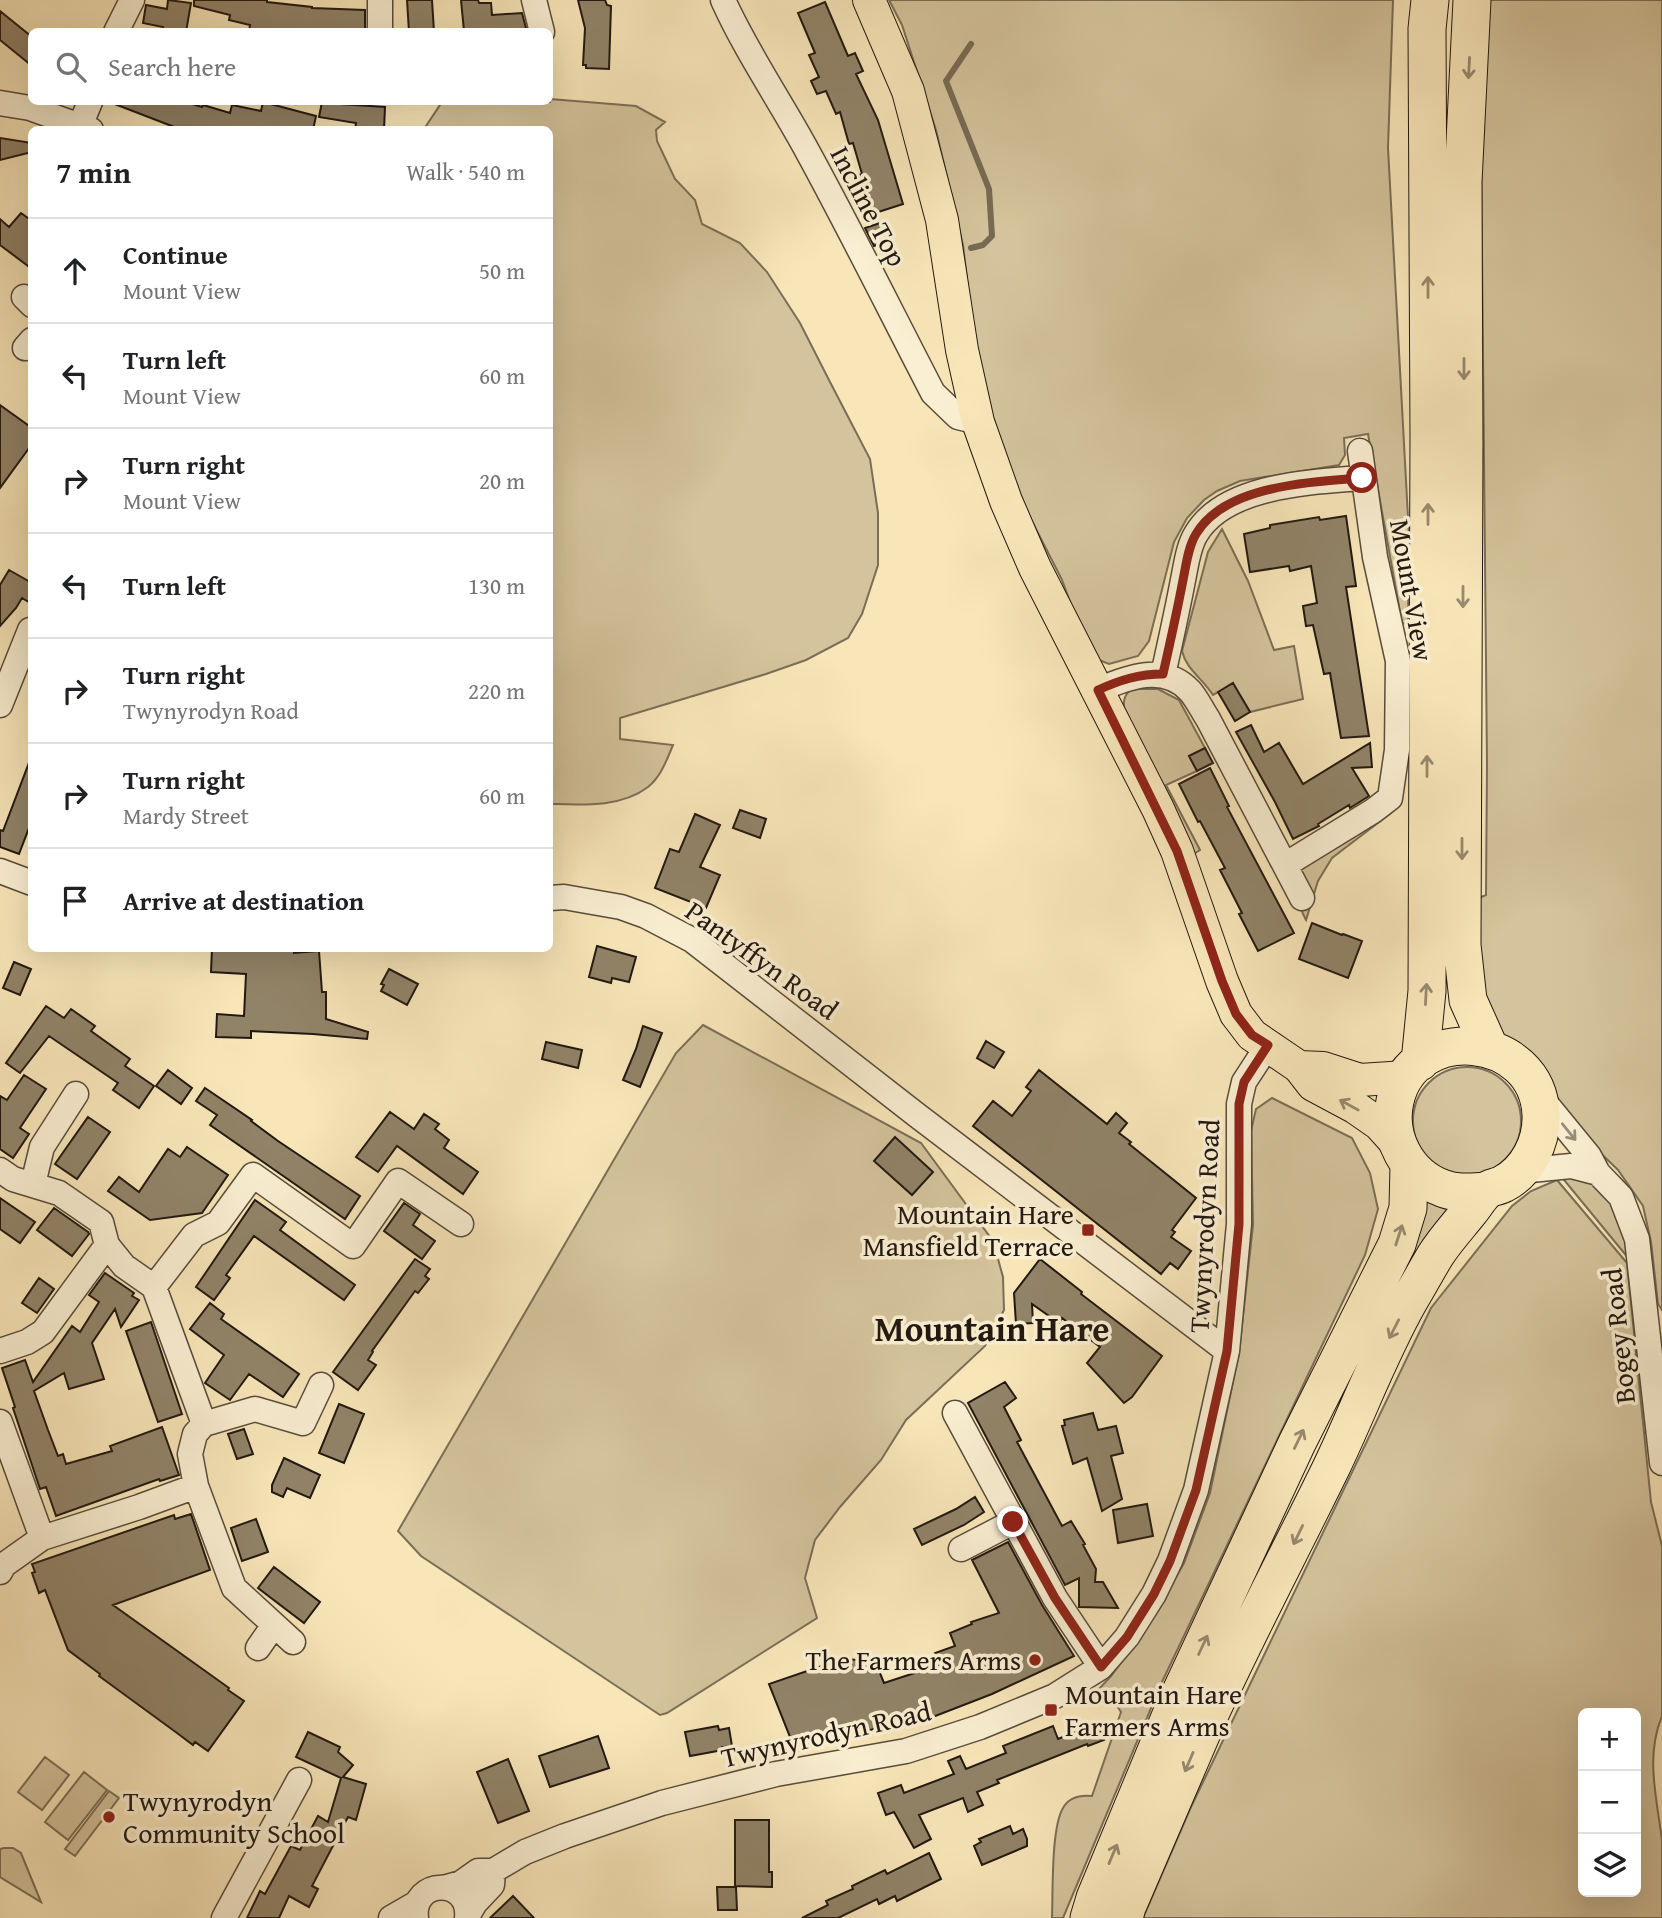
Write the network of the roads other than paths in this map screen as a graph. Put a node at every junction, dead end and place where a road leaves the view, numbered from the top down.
1 (132, 0) edge
2 (380, 0) edge
3 (534, 0) edge
4 (723, 0) edge
5 (869, 0) edge
6 (1430, 0) edge
7 (1472, 0) edge
8 (118, 28) edge
9 (380, 28) edge
10 (541, 28) edge
11 (0, 102) edge
12 (90, 105) edge
13 (83, 126) edge
14 (86, 126) edge
15 (978, 422) junction
16 (1360, 451) dead end
17 (1362, 478) junction
18 (28, 635) edge
19 (1163, 674) junction
20 (1098, 690) junction
21 (0, 705) edge
22 (1285, 865) junction
23 (0, 871) edge
24 (28, 882) edge
25 (553, 898) edge
26 (1303, 898) dead end
27 (1268, 1045) junction
28 (1490, 1049) junction
29 (1299, 1068) junction
30 (1413, 1069) junction
31 (1537, 1093) junction
32 (76, 1094) dead end
33 (1404, 1155) junction
34 (0, 1170) edge
35 (1520, 1171) junction
36 (1598, 1173) junction
37 (33, 1184) junction
38 (1486, 1191) junction
39 (461, 1224) dead end
40 (107, 1245) junction
41 (154, 1287) junction
42 (0, 1351) edge
43 (1227, 1351) junction
44 (321, 1385) dead end
45 (955, 1412) dead end
46 (0, 1422) edge
47 (205, 1423) junction
48 (1662, 1463) edge
49 (196, 1486) junction
50 (1013, 1522) junction
51 (41, 1538) junction
52 (961, 1549) dead end
53 (0, 1572) edge
54 (274, 1625) junction
55 (293, 1642) dead end
56 (258, 1648) dead end
57 (1101, 1667) junction
58 (299, 1780) dead end
59 (493, 1871) junction
60 (447, 1887) junction
61 (416, 1910) edge
62 (467, 1916) edge
63 (224, 1918) edge
64 (391, 1918) edge
65 (1089, 1918) edge
66 (1124, 1918) edge

1 - 8 street
2 - 9 street
3 - 10 street
4 - 15 street, Incline Top
5 - 15 main road
30 -> 6 highway
7 -> 28 highway
11 - 13 street
12 - 14 street
15 - 20 main road
16 - 17 street, Mount View
17 - 19 street
17 - 22 street, Mount View
18 - 21 street
19 - 20 street
19 - 22 street
20 - 27 main road
22 - 26 street
23 - 24 street
25 - 43 street, Pantyffyn Road
27 - 29 main road
27 - 43 street, Twynyrodyn Road
28 - 30 highway
28 - 31 highway
29 - 30 main road
33 -> 29 main road
30 - 33 highway
31 - 35 highway
31 -> 36 street, Bogey Road
32 - 37 street
33 - 38 highway
65 -> 33 highway
34 - 37 street
35 - 36 street
35 - 38 highway
36 - 48 street, Bogey Road
37 - 40 street
38 -> 66 highway
39 - 41 street
40 - 41 street
40 - 42 street
41 - 47 street
43 - 57 street, Twynyrodyn Road
44 - 47 street
45 - 50 street
46 - 51 street
47 - 49 street
49 - 51 street
49 - 54 street
50 - 52 street
50 - 57 street
51 - 53 street
54 - 55 street
54 - 56 street
57 - 59 street, Twynyrodyn Road
58 - 63 street
59 - 60 street, Twynyrodyn Road
59 - 62 street
60 - 61 street, Twynyrodyn Road
60 - 62 street
61 - 64 street, Twynyrodyn Road

